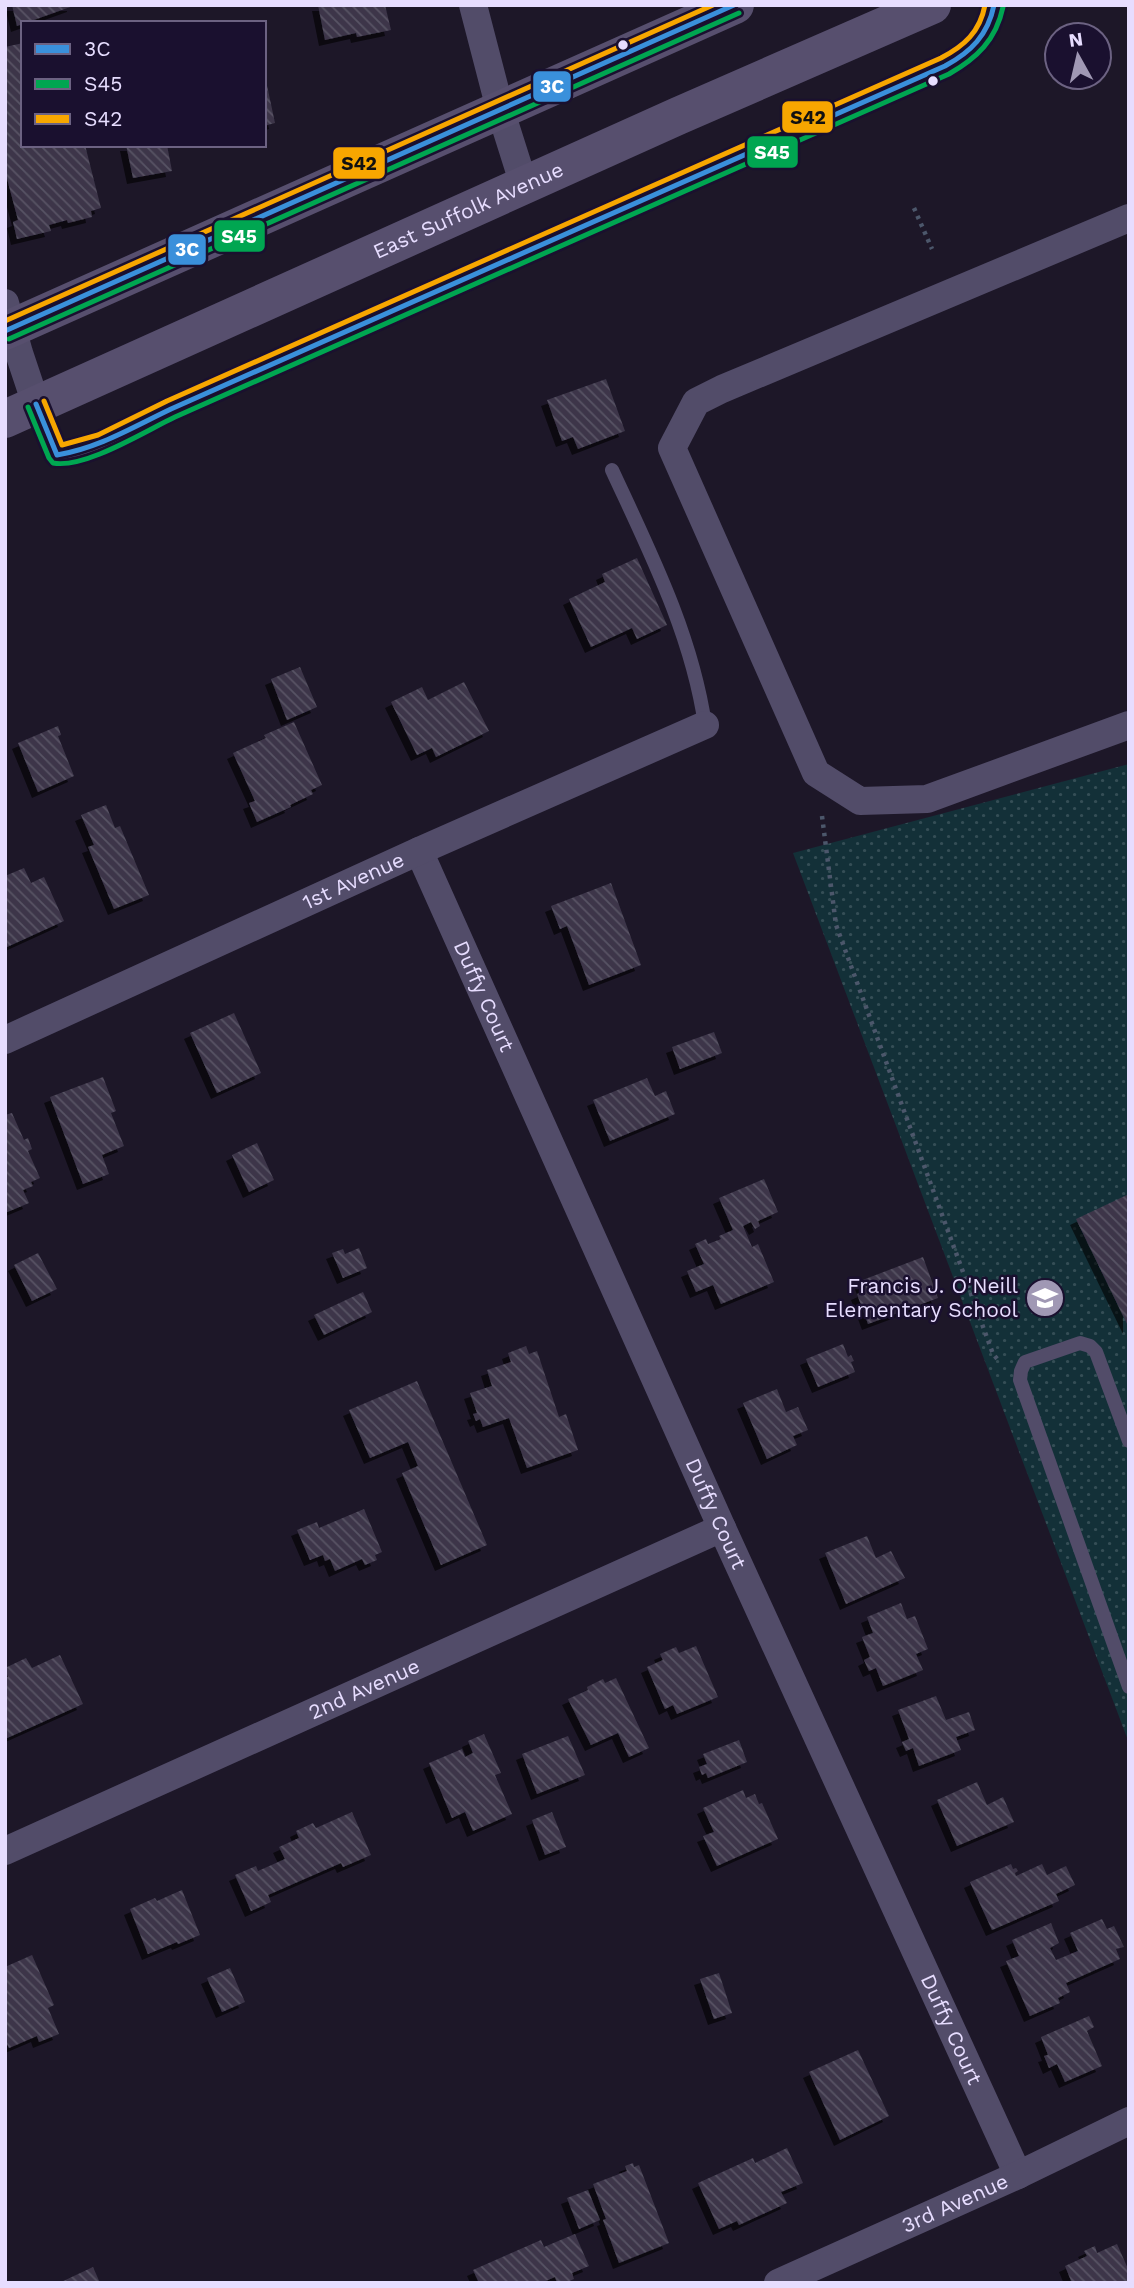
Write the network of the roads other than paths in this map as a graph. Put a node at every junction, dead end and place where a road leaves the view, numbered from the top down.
1 (473, 5) edge
2 (735, 5) edge
3 (932, 5) edge
4 (994, 5) edge
5 (500, 109) junction
6 (524, 185) junction
7 (1129, 218) edge
8 (7, 320) edge
9 (21, 412) edge
10 (612, 470) dead end
11 (705, 725) joint
12 (1129, 725) edge
13 (419, 851) junction
14 (5, 1040) edge
15 (1129, 1441) edge
16 (722, 1528) junction
17 (1129, 1687) edge
18 (5, 1851) edge
19 (1129, 2121) edge
20 (1018, 2175) junction
21 (778, 2283) edge

1 - 5 street
2 - 5 main road
3 - 6 main road, East Suffolk Avenue
4 - 9 lane
5 - 6 street
5 - 8 main road
6 - 9 main road, East Suffolk Avenue
7 - 12 street
8 - 9 street
10 - 11 lane
11 - 13 street, 1st Avenue
13 - 14 street, 1st Avenue
13 - 16 street, Duffy Court
15 - 17 lane
16 - 18 street, 2nd Avenue
16 - 20 street, Duffy Court
19 - 20 street, 3rd Avenue
20 - 21 street, 3rd Avenue

